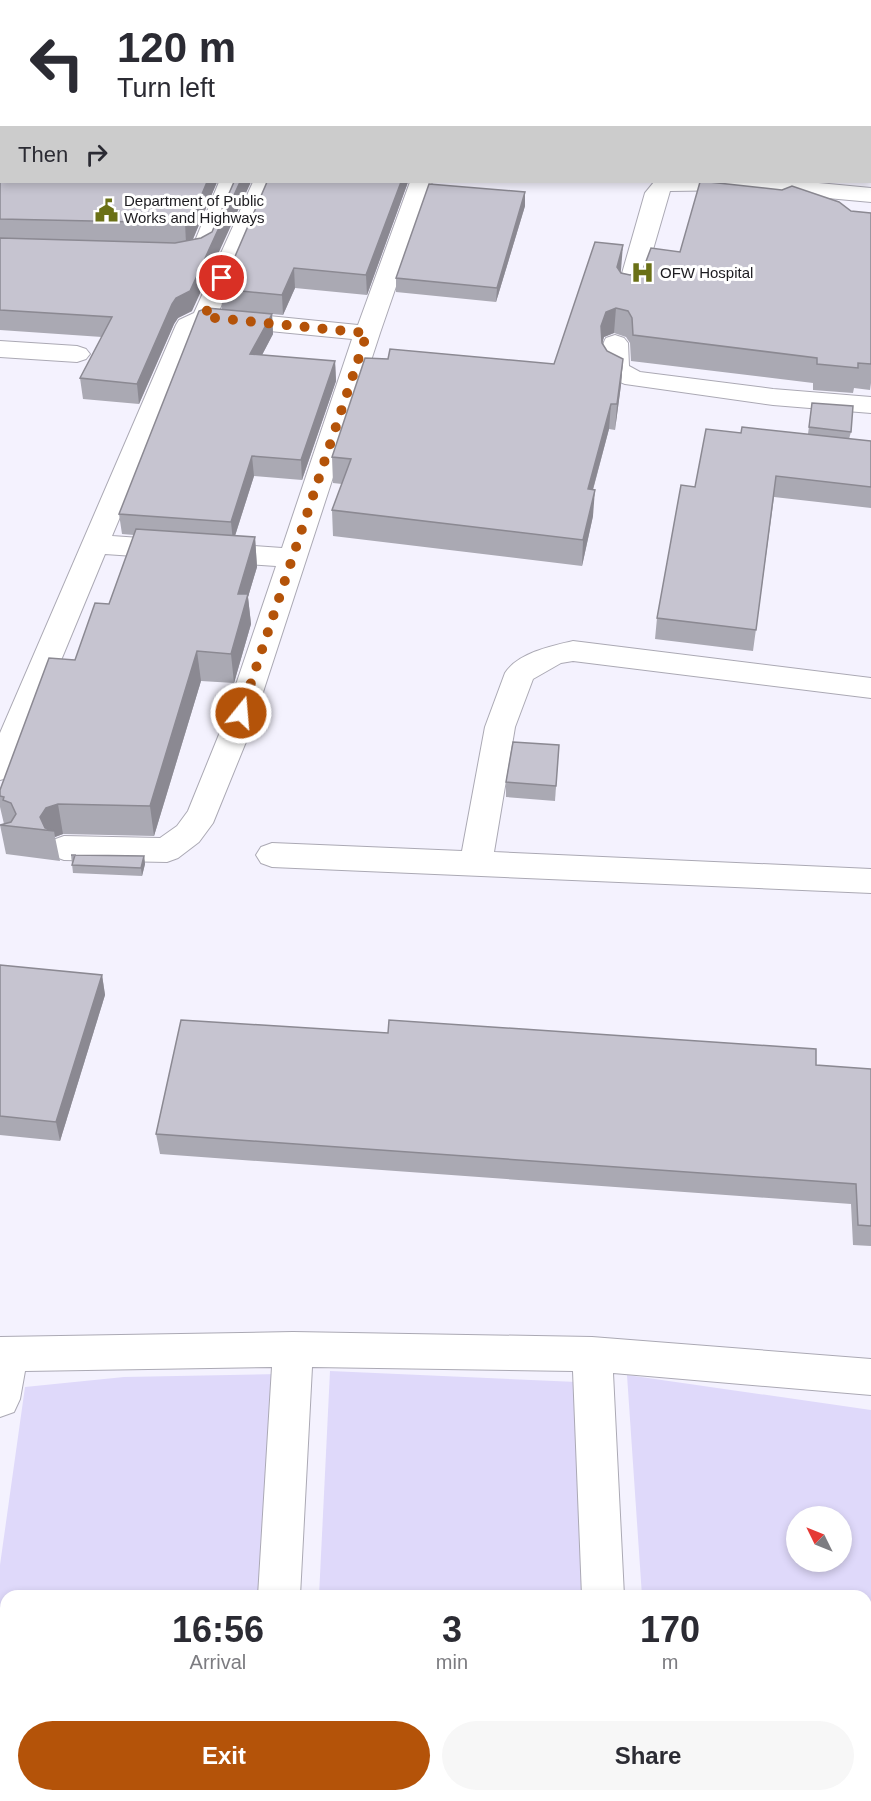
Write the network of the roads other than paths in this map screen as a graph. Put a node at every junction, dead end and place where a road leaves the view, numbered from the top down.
1 (230, 183) edge
2 (264, 183) edge
3 (421, 183) edge
4 (664, 183) edge
5 (736, 185) junction
6 (871, 195) edge
7 (825, 214) edge
8 (154, 253) edge
9 (629, 291) edge
10 (204, 317) junction
11 (367, 333) junction
12 (615, 343) edge
13 (0, 349) edge
14 (77, 354) dead end
15 (871, 405) edge
16 (95, 544) junction
17 (292, 558) junction
18 (871, 688) edge
19 (0, 770) edge
20 (64, 848) dead end
21 (272, 855) dead end
22 (476, 862) junction
23 (871, 880) edge
24 (293, 1349) junction
25 (4, 1354) edge
26 (592, 1354) junction
27 (871, 1377) edge
28 (0, 1399) edge
29 (279, 1590) edge
30 (603, 1590) edge

1 - 8 street
2 - 10 street
3 - 11 street
4 - 5 street
4 - 9 street
5 - 6 street
5 - 7 street
10 - 11 street
10 - 16 street
11 - 17 street
12 - 15 street
13 - 14 street
16 - 17 street
16 - 19 street
17 - 20 street
18 - 22 street
21 - 22 street
22 - 23 street
24 - 25 street
24 - 26 street
24 - 29 street
25 - 28 street
26 - 27 street
26 - 30 street

